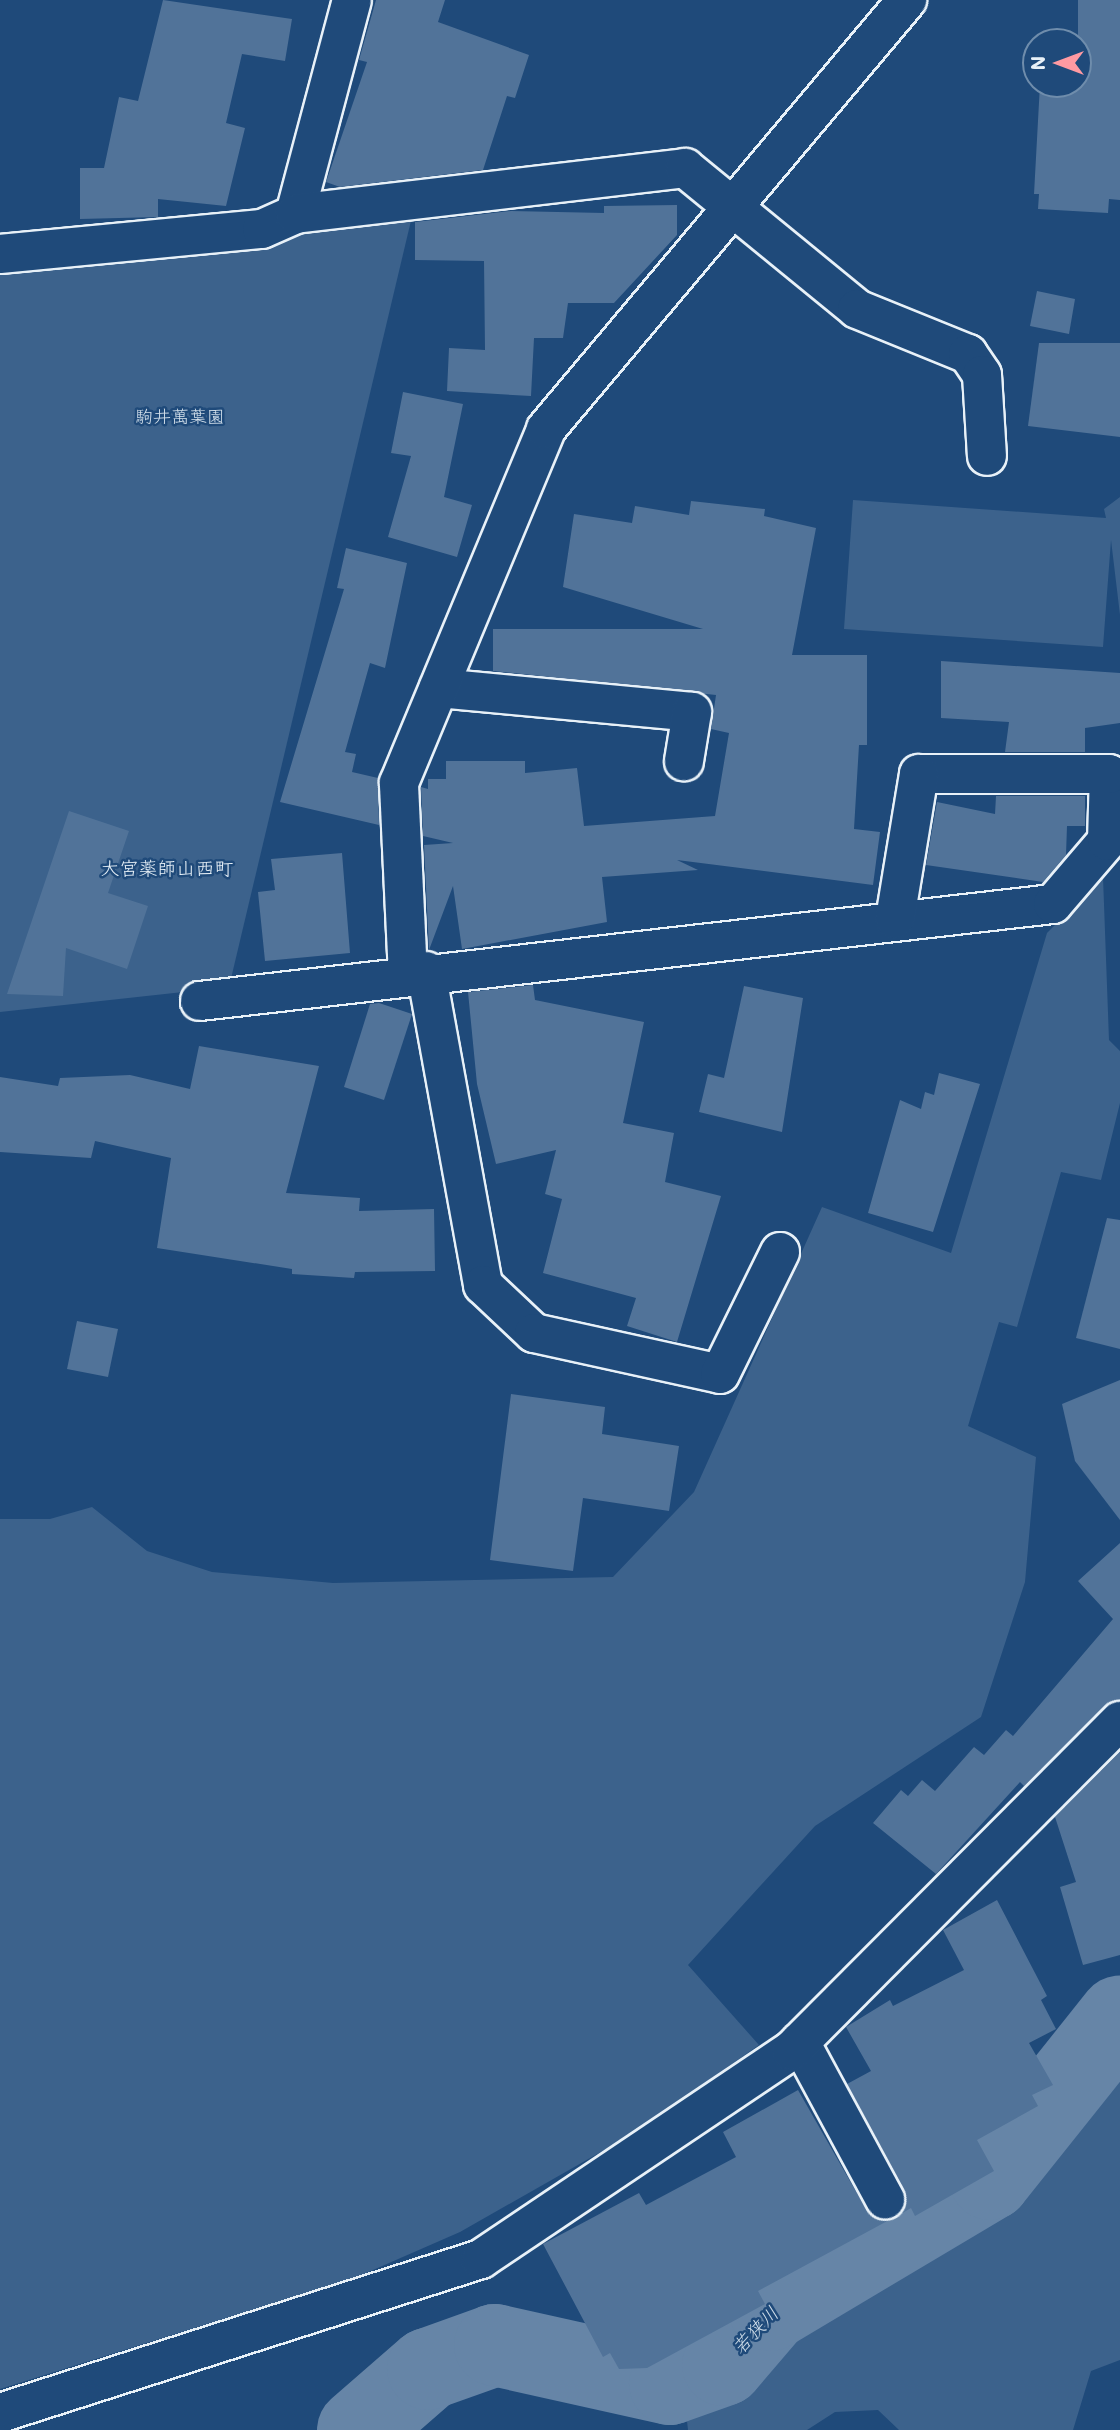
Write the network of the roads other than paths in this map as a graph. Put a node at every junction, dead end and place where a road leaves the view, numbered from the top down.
1 (352, 0) edge
2 (907, 0) edge
3 (733, 209) junction
4 (295, 214) junction
5 (0, 254) edge
6 (987, 456) dead end
7 (439, 688) junction
8 (684, 761) dead end
9 (895, 919) junction
10 (417, 974) junction
11 (200, 1001) dead end
12 (780, 1252) dead end
13 (1120, 1721) edge
14 (800, 2042) junction
15 (885, 2199) dead end
16 (0, 2413) edge

1 - 4 street
2 - 3 street
3 - 4 street
3 - 6 street
3 - 7 street
4 - 5 street
7 - 8 street
7 - 10 street
9 - 9 street
9 - 10 street
10 - 11 street
10 - 12 street
13 - 14 street
14 - 15 street
14 - 16 street

